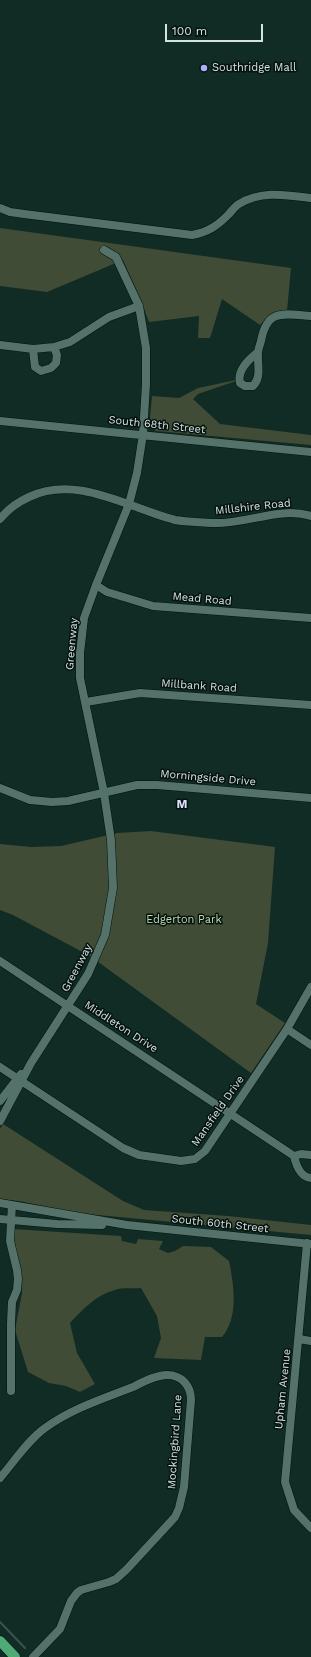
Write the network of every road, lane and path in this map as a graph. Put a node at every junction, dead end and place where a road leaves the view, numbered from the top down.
1 (311, 198) edge
2 (0, 208) edge
3 (104, 250) dead end
4 (139, 306) junction
5 (311, 316) edge
6 (0, 345) edge
7 (54, 347) junction
8 (33, 349) junction
9 (258, 353) dead end
10 (0, 421) edge
11 (143, 434) junction
12 (311, 452) edge
13 (129, 504) junction
14 (311, 516) edge
15 (0, 519) edge
16 (96, 585) junction
17 (311, 618) edge
18 (86, 702) junction
19 (311, 705) edge
20 (0, 788) edge
21 (104, 793) junction
22 (311, 798) edge
23 (0, 961) edge
24 (311, 988) edge
25 (69, 1006) junction
26 (287, 1029) junction
27 (311, 1045) edge
28 (0, 1067) edge
29 (20, 1079) junction
30 (0, 1101) edge
31 (231, 1112) junction
32 (0, 1121) edge
33 (311, 1155) edge
34 (294, 1156) junction
35 (311, 1178) edge
36 (0, 1203) edge
37 (12, 1205) junction
38 (0, 1219) edge
39 (10, 1220) junction
40 (127, 1226) junction
41 (309, 1243) edge
42 (300, 1339) junction
43 (311, 1341) edge
44 (11, 1391) dead end
45 (0, 1478) edge
46 (311, 1528) edge
47 (0, 1641) edge
48 (15, 1657) edge
49 (33, 1657) edge

1 - 2 street
3 - 4 street, Greenway
4 - 7 street
4 - 11 street, Greenway
5 - 9 street
6 - 8 street
7 - 8 street
7 - 8 street
10 - 11 street, South 68th Street
11 - 12 street, South 68th Street
11 - 13 street, Greenway
13 - 14 street, Millshire Road
13 - 15 street, Millshire Road
13 - 16 street, Greenway
16 - 17 street, Mead Road
16 - 18 street, Greenway
18 - 19 street, Millbank Road
18 - 21 street, Greenway
20 - 21 street, Morningside Drive
21 - 22 street, Morningside Drive
21 - 25 street, Greenway
23 - 25 street, Middleton Drive
24 - 26 street, Mansfield Drive
25 - 29 street, Greenway
25 - 31 street, Middleton Drive
26 - 27 street
26 - 31 street, Mansfield Drive
28 - 29 street, Mansfield Drive
29 - 30 street, Greenway
29 - 31 street, Mansfield Drive
29 - 32 street, Greenway
31 - 34 street, Middleton Drive
33 - 34 street
34 - 35 street
36 - 37 street, South 60th Street
37 - 39 street
37 - 40 street, South 60th Street
38 - 39 street, South 60th Street
39 - 40 street, South 60th Street
39 - 44 street
40 - 41 street, South 60th Street
41 - 42 street, Upham Avenue
42 - 43 street
42 - 46 street, Upham Avenue
45 - 49 street, Mockingbird Lane
47 - 48 main road

